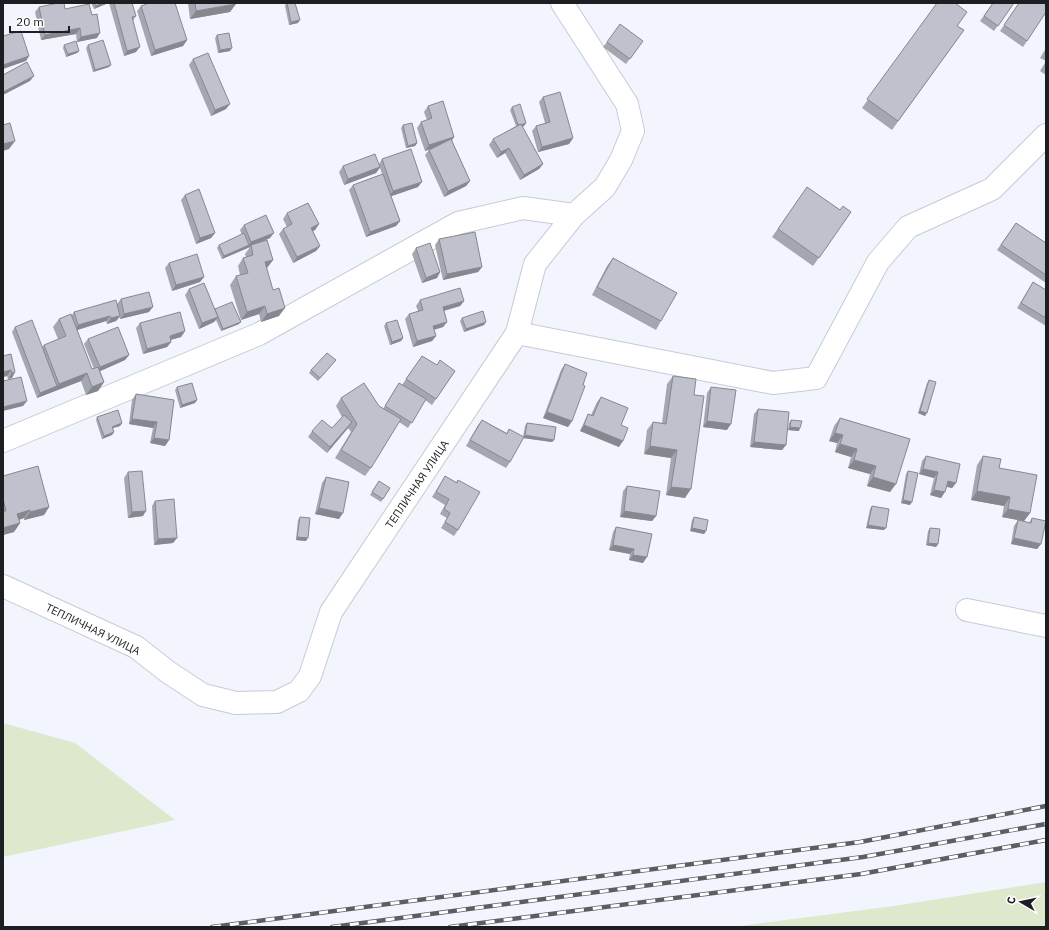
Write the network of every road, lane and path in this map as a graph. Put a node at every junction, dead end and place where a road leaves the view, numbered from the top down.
1 (562, 3) edge
2 (1046, 135) edge
3 (574, 215) junction
4 (517, 333) junction
5 (3, 441) edge
6 (3, 586) edge
7 (967, 610) dead end
8 (1046, 626) edge

1 - 3 street, ТЕПЛИЧНАЯ УЛИЦА
2 - 4 street
3 - 4 street, ТЕПЛИЧНАЯ УЛИЦА
3 - 5 street
4 - 6 street, ТЕПЛИЧНАЯ УЛИЦА
7 - 8 street

